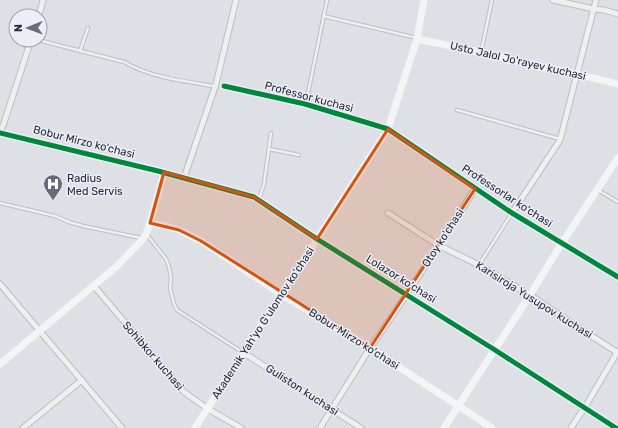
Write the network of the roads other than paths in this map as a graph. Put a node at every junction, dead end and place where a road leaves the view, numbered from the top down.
1 (236, 0) edge
2 (327, 0) edge
3 (424, 0) edge
4 (492, 0) edge
5 (553, 0) edge
6 (596, 0) edge
7 (594, 9) junction
8 (618, 14) edge
9 (324, 16) junction
10 (88, 28) dead end
11 (417, 38) junction
12 (48, 43) edge
13 (28, 48) edge
14 (80, 51) junction
15 (481, 52) junction
16 (577, 74) junction
17 (618, 84) edge
18 (215, 86) junction
19 (224, 86) dead end
20 (305, 104) junction
21 (457, 110) dead end
22 (388, 129) junction
23 (0, 131) edge
24 (271, 133) dead end
25 (560, 140) junction
26 (269, 149) junction
27 (299, 155) dead end
28 (618, 158) edge
29 (164, 172) junction
30 (184, 178) junction
31 (475, 189) junction
32 (597, 190) junction
33 (259, 200) junction
34 (618, 202) edge
35 (0, 203) edge
36 (388, 213) dead end
37 (512, 213) junction
38 (150, 223) junction
39 (145, 237) junction
40 (317, 239) junction
41 (562, 243) junction
42 (438, 245) junction
43 (479, 265) junction
44 (618, 276) edge
45 (0, 284) edge
46 (94, 286) junction
47 (282, 294) junction
48 (407, 294) junction
49 (530, 295) junction
50 (40, 330) junction
51 (370, 348) junction
52 (495, 350) junction
53 (618, 352) edge
54 (244, 353) junction
55 (0, 364) edge
56 (82, 380) junction
57 (458, 406) junction
58 (585, 407) junction
59 (208, 408) junction
60 (332, 409) junction
61 (22, 428) edge
62 (122, 428) edge
63 (195, 428) edge
64 (241, 428) edge
65 (320, 428) edge
66 (361, 428) edge
67 (444, 428) edge
68 (492, 428) edge
69 (571, 428) edge
70 (616, 428) edge

1 - 18 street
2 - 9 lane
3 - 11 street, Akademik Yah'yo G'ulomov ko'chasi
4 - 15 lane
5 - 7 street
6 - 7 street
7 - 8 street
7 - 16 street
9 - 11 lane
9 - 20 lane
10 - 14 lane
11 - 15 street, Usto Jalol Jo'rayev kuchasi
11 - 22 street, Akademik Yah'yo G'ulomov ko'chasi
12 - 14 lane
13 - 23 street
14 - 18 lane
15 - 16 street, Usto Jalol Jo'rayev kuchasi
16 - 17 street, Usto Jalol Jo'rayev kuchasi
16 - 25 street
18 - 30 street
19 - 20 street, Professor kuchasi
20 - 22 street, Professor kuchasi
21 - 25 lane
22 - 31 street, Professorlar ko'chasi
22 - 40 street, Akademik Yah'yo G'ulomov ko'chasi
23 - 29 street, Bobur Mirzo ko'chasi
24 - 26 lane
25 - 37 street
26 - 27 lane
26 - 33 lane
28 - 32 street
29 - 30 street, Lolazor ko'chasi
29 - 38 street
30 - 33 street, Lolazor ko'chasi
31 - 37 street, Professorlar ko'chasi
31 - 42 street, Otoy ko'chasi
32 - 34 lane
32 - 41 street
33 - 40 street, Lolazor ko'chasi
35 - 39 lane
36 - 42 street, Karisiroja Yusupov kuchasi
37 - 41 street, Professorlar ko'chasi
37 - 43 lane
38 - 39 street
38 - 47 street, Bobur Mirzo ko'chasi
39 - 46 street
39 - 54 lane
40 - 47 street, Akademik Yah'yo G'ulomov ko'chasi
40 - 48 street, Lolazor ko'chasi
41 - 44 street, Professorlar ko'chasi
41 - 49 street
42 - 43 street, Karisiroja Yusupov kuchasi
42 - 48 street, Otoy ko'chasi
43 - 49 street, Karisiroja Yusupov kuchasi
45 - 50 street
46 - 50 street
46 - 59 street, Sohibkor kuchasi
47 - 51 street, Bobur Mirzo ko'chasi
47 - 54 street, Akademik Yah'yo G'ulomov ko'chasi
48 - 51 street, Otoy ko'chasi
48 - 52 street, Lolazor ko'chasi
49 - 52 street
49 - 53 street, Karisiroja Yusupov kuchasi
50 - 55 street
50 - 56 street
51 - 57 street, Bobur Mirzo ko'chasi
51 - 60 street, Otoy ko'chasi
52 - 57 street
52 - 58 street, Lolazor ko'chasi
53 - 58 street
54 - 59 street, Akademik Yah'yo G'ulomov ko'chasi
54 - 60 street, Guliston kuchasi
56 - 61 street
56 - 62 street
57 - 67 street
57 - 68 street, Bobur Mirzo ko'chasi
58 - 69 street
58 - 70 street, Lolazor ko'chasi
59 - 63 street, Akademik Yah'yo G'ulomov ko'chasi
59 - 64 street, Sohibkor kuchasi
60 - 65 street, Otoy ko'chasi
60 - 66 street, Guliston kuchasi

